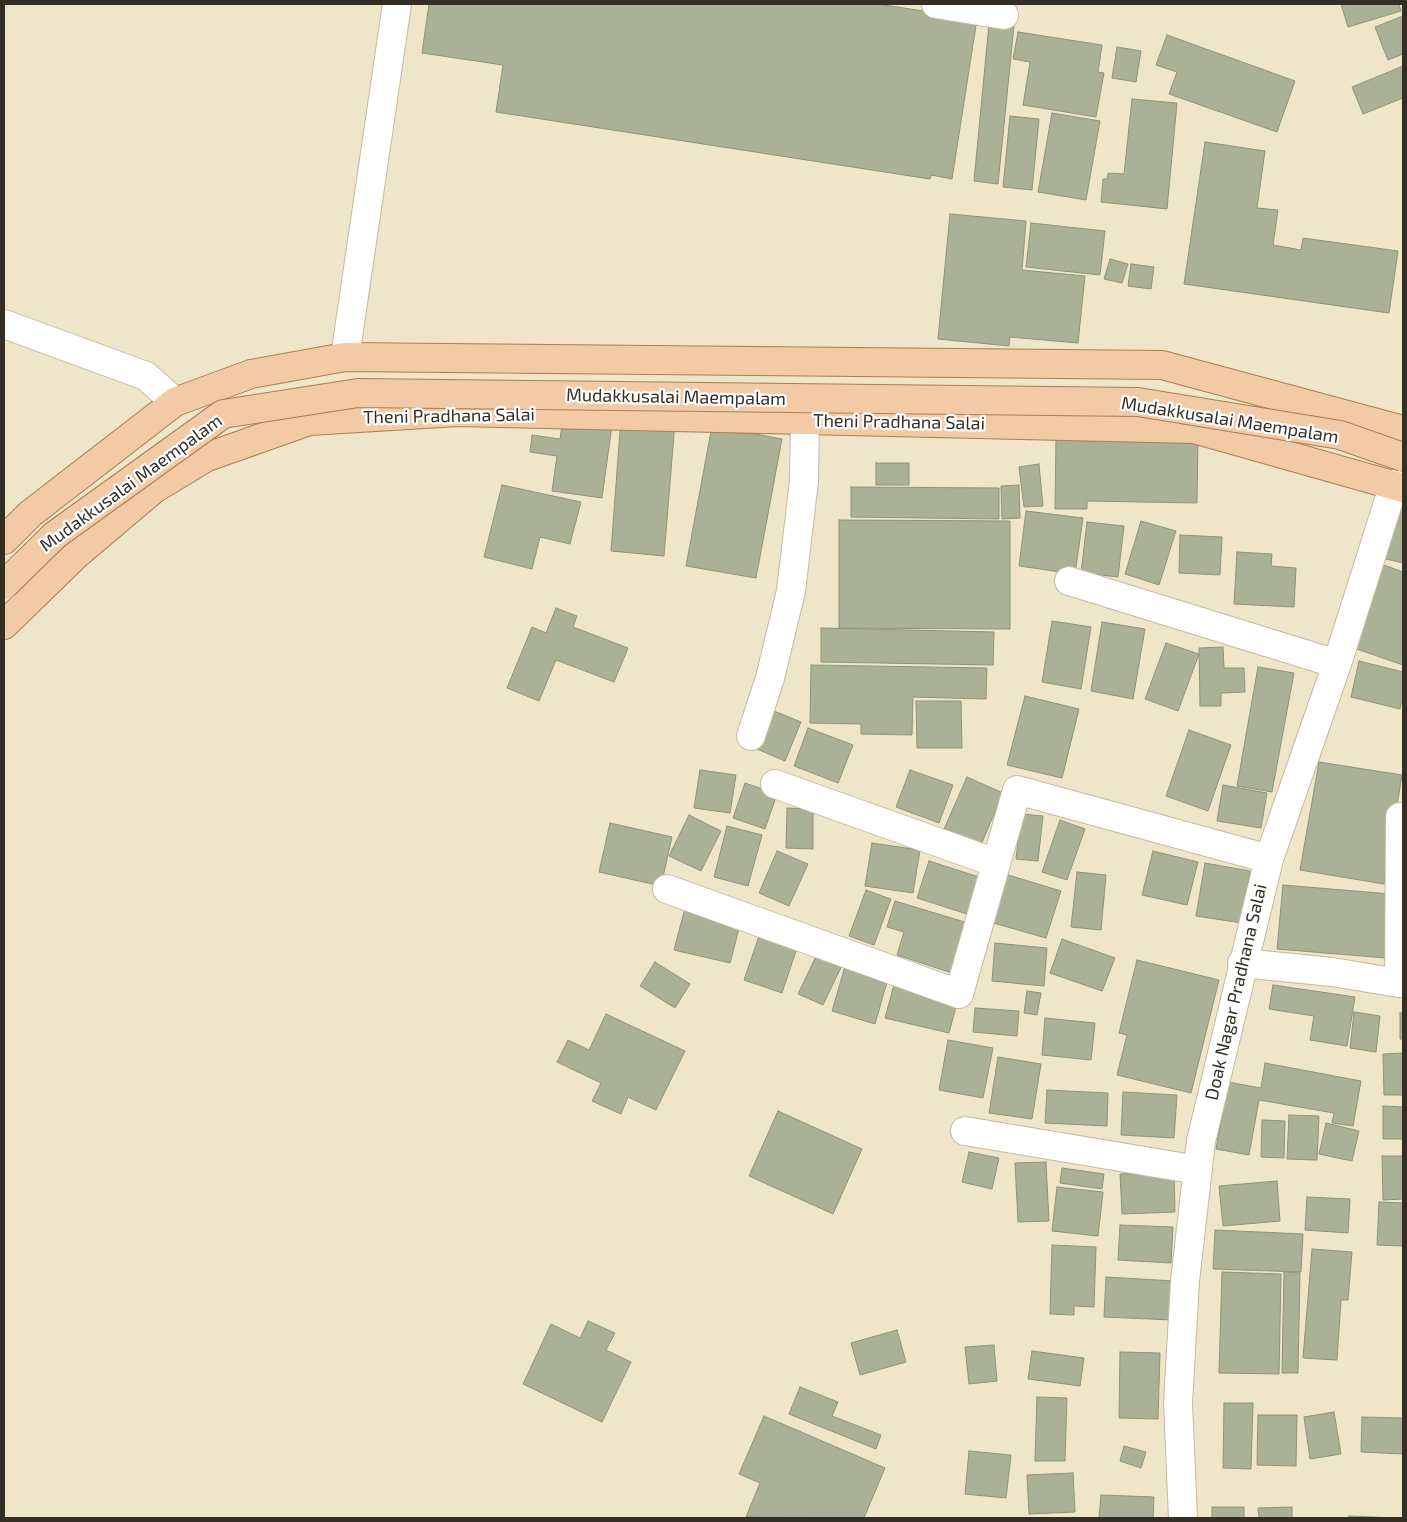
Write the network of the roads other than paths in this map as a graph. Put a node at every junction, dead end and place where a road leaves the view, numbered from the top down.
1 (397, 4) edge
2 (936, 4) edge
3 (1004, 15) dead end
4 (4, 324) edge
5 (344, 357) junction
6 (175, 402) junction
7 (805, 420) junction
8 (1403, 430) edge
9 (207, 457) junction
10 (1403, 457) edge
11 (1399, 486) edge
12 (4, 540) edge
13 (1069, 581) dead end
14 (4, 585) edge
15 (4, 625) edge
16 (1337, 664) junction
17 (751, 736) dead end
18 (775, 784) dead end
19 (1400, 817) dead end
20 (1269, 859) junction
21 (996, 863) junction
22 (667, 889) dead end
23 (1242, 963) junction
24 (1401, 983) edge
25 (965, 1131) dead end
26 (1198, 1170) junction
27 (1183, 1518) edge

1 - 5 street
2 - 3 street
4 - 6 street
5 - 6 main road
5 - 8 main road
6 - 9 main road
6 - 12 main road
7 - 9 main road, Theni Pradhana Salai
7 - 11 main road, Theni Pradhana Salai
7 - 17 street
9 - 15 main road, Theni Pradhana Salai
10 - 14 main road, Mudakkusalai Maempalam, bridge
11 - 16 street, Doak Nagar Pradhana Salai
13 - 16 street
16 - 20 street, Doak Nagar Pradhana Salai
18 - 21 street
19 - 24 street
20 - 21 street
20 - 23 street, Doak Nagar Pradhana Salai
21 - 22 street
23 - 24 street
23 - 26 street, Doak Nagar Pradhana Salai
25 - 26 street
26 - 27 street, Doak Nagar Pradhana Salai

